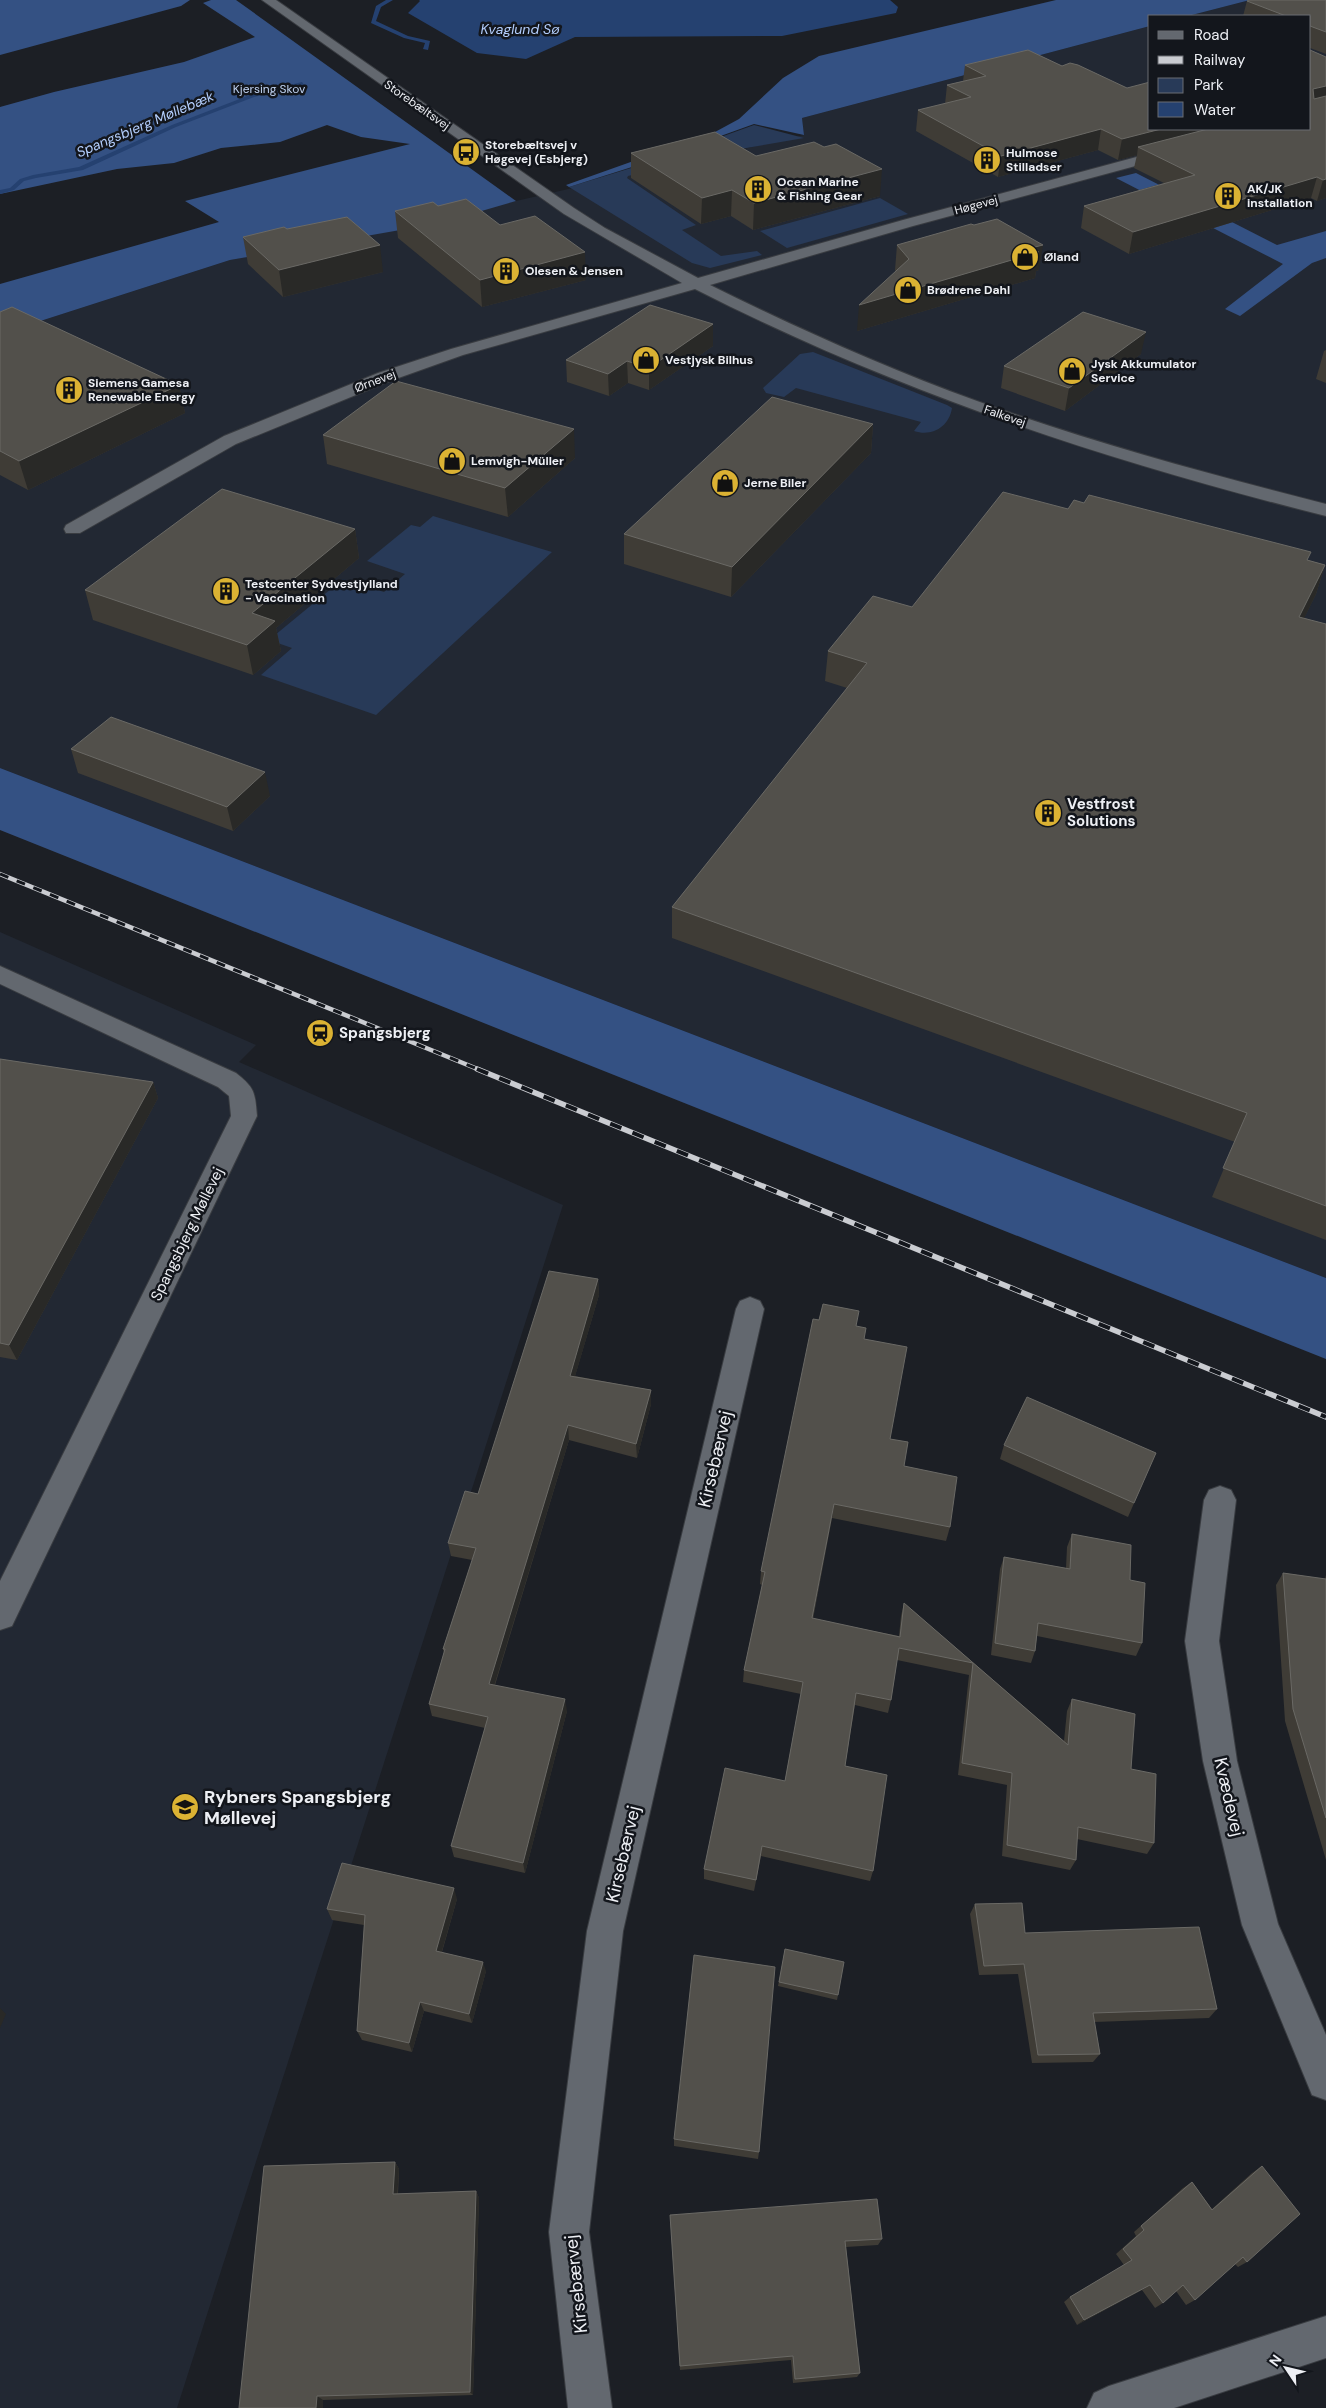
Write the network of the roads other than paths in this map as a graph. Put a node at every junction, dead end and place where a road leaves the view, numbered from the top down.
1 (268, 0) edge
2 (1182, 149) edge
3 (697, 284) junction
4 (1326, 510) edge
5 (73, 529) dead end
6 (0, 974) edge
7 (750, 1308) dead end
8 (1220, 1500) dead end
9 (0, 1615) edge
10 (1326, 2081) edge
11 (1326, 2337) edge
12 (590, 2408) edge
13 (1110, 2408) edge

1 - 3 street, Storebæltsvej
2 - 3 street, Høgevej
3 - 4 street, Falkevej
3 - 5 street, Ørnevej
6 - 9 street, Spangsbjerg Møllevej
7 - 12 street, Kirsebærvej
8 - 10 street, Kvædevej
11 - 13 street

